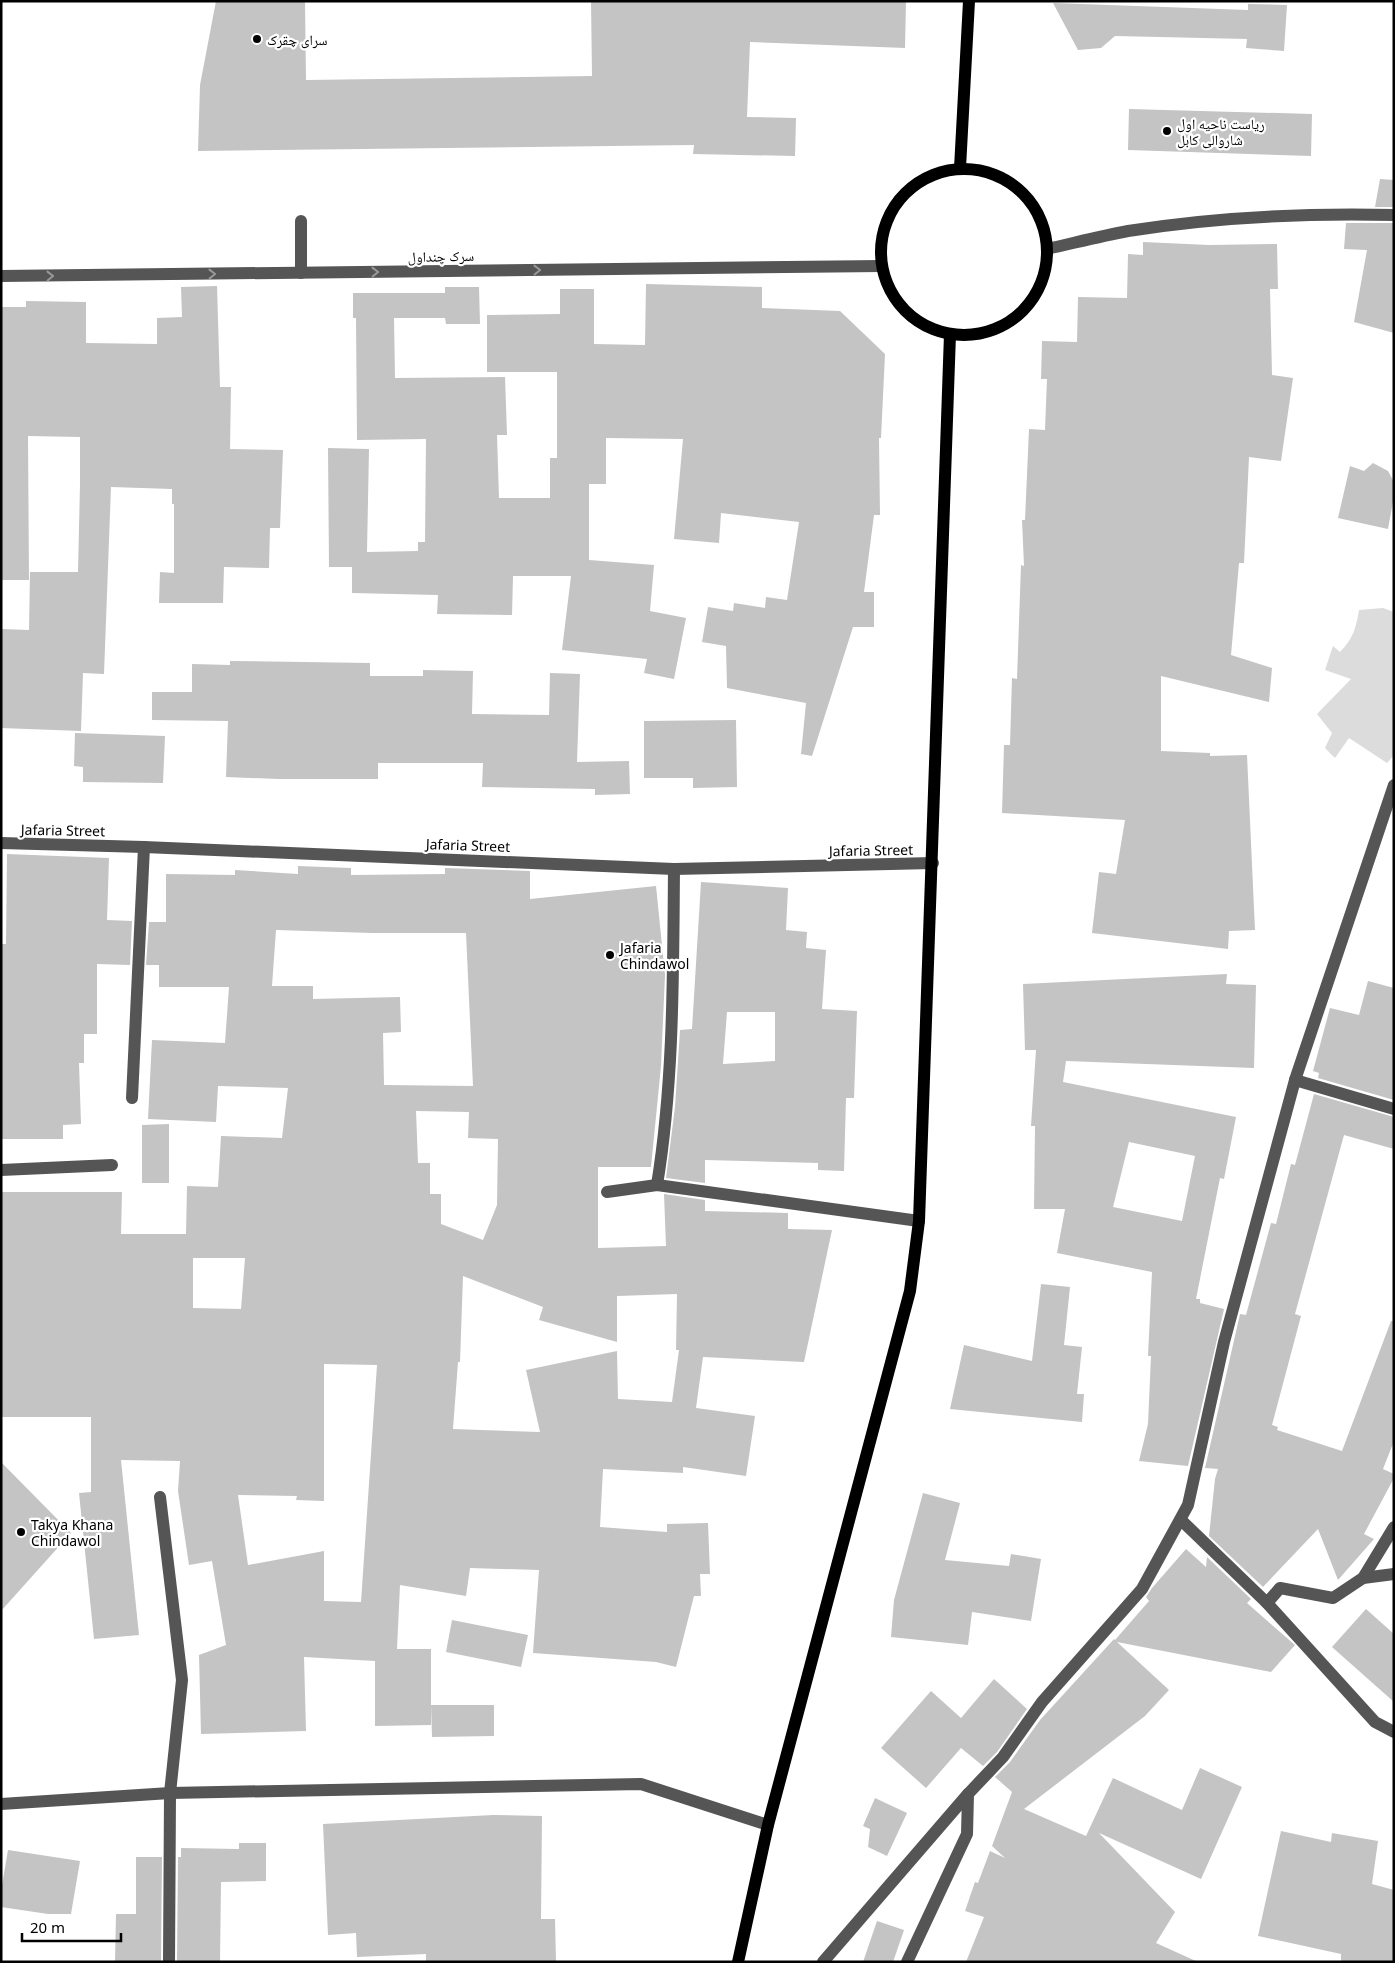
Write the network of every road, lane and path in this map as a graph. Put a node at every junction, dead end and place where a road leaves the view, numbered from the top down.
1 (969, 1) edge
2 (960, 168) junction
3 (1394, 215) edge
4 (301, 221) dead end
5 (1047, 249) junction
6 (882, 266) junction
7 (301, 272) junction
8 (1, 276) edge
9 (950, 334) junction
10 (1394, 785) edge
11 (1, 844) edge
12 (144, 847) junction
13 (933, 863) junction
14 (674, 869) junction
15 (1295, 1080) junction
16 (132, 1098) dead end
17 (1394, 1109) edge
18 (112, 1165) dead end
19 (1, 1170) edge
20 (657, 1185) junction
21 (607, 1192) dead end
22 (919, 1221) junction
23 (160, 1497) dead end
24 (1180, 1520) junction
25 (1394, 1526) edge
26 (1394, 1574) edge
27 (1363, 1578) junction
28 (1267, 1603) junction
29 (1394, 1732) edge
30 (170, 1793) junction
31 (968, 1794) junction
32 (1, 1804) edge
33 (768, 1825) junction
34 (169, 1962) edge
35 (738, 1962) edge
36 (823, 1962) edge
37 (907, 1962) edge

1 - 2 main road
2 - 5 main road
2 - 6 main road
3 - 5 street
4 - 7 street
5 - 9 main road
7 -> 6 street, سرک چنداول
6 - 9 main road
8 -> 7 street, سرک چنداول
9 - 13 main road
10 - 15 street
11 - 12 street, Jafaria Street
12 - 14 street, Jafaria Street
12 - 16 street
13 - 14 street, Jafaria Street
13 - 22 main road
14 - 20 street
15 - 17 street
15 - 24 street
18 - 19 street
20 - 21 street
20 - 22 street
22 - 33 main road
23 - 30 street
24 - 28 street
24 - 31 street
25 - 27 street
26 - 27 street
27 - 28 street
28 - 29 street
30 - 32 street
30 - 33 street
30 - 34 street
31 - 36 street
31 - 37 street
33 - 35 main road

